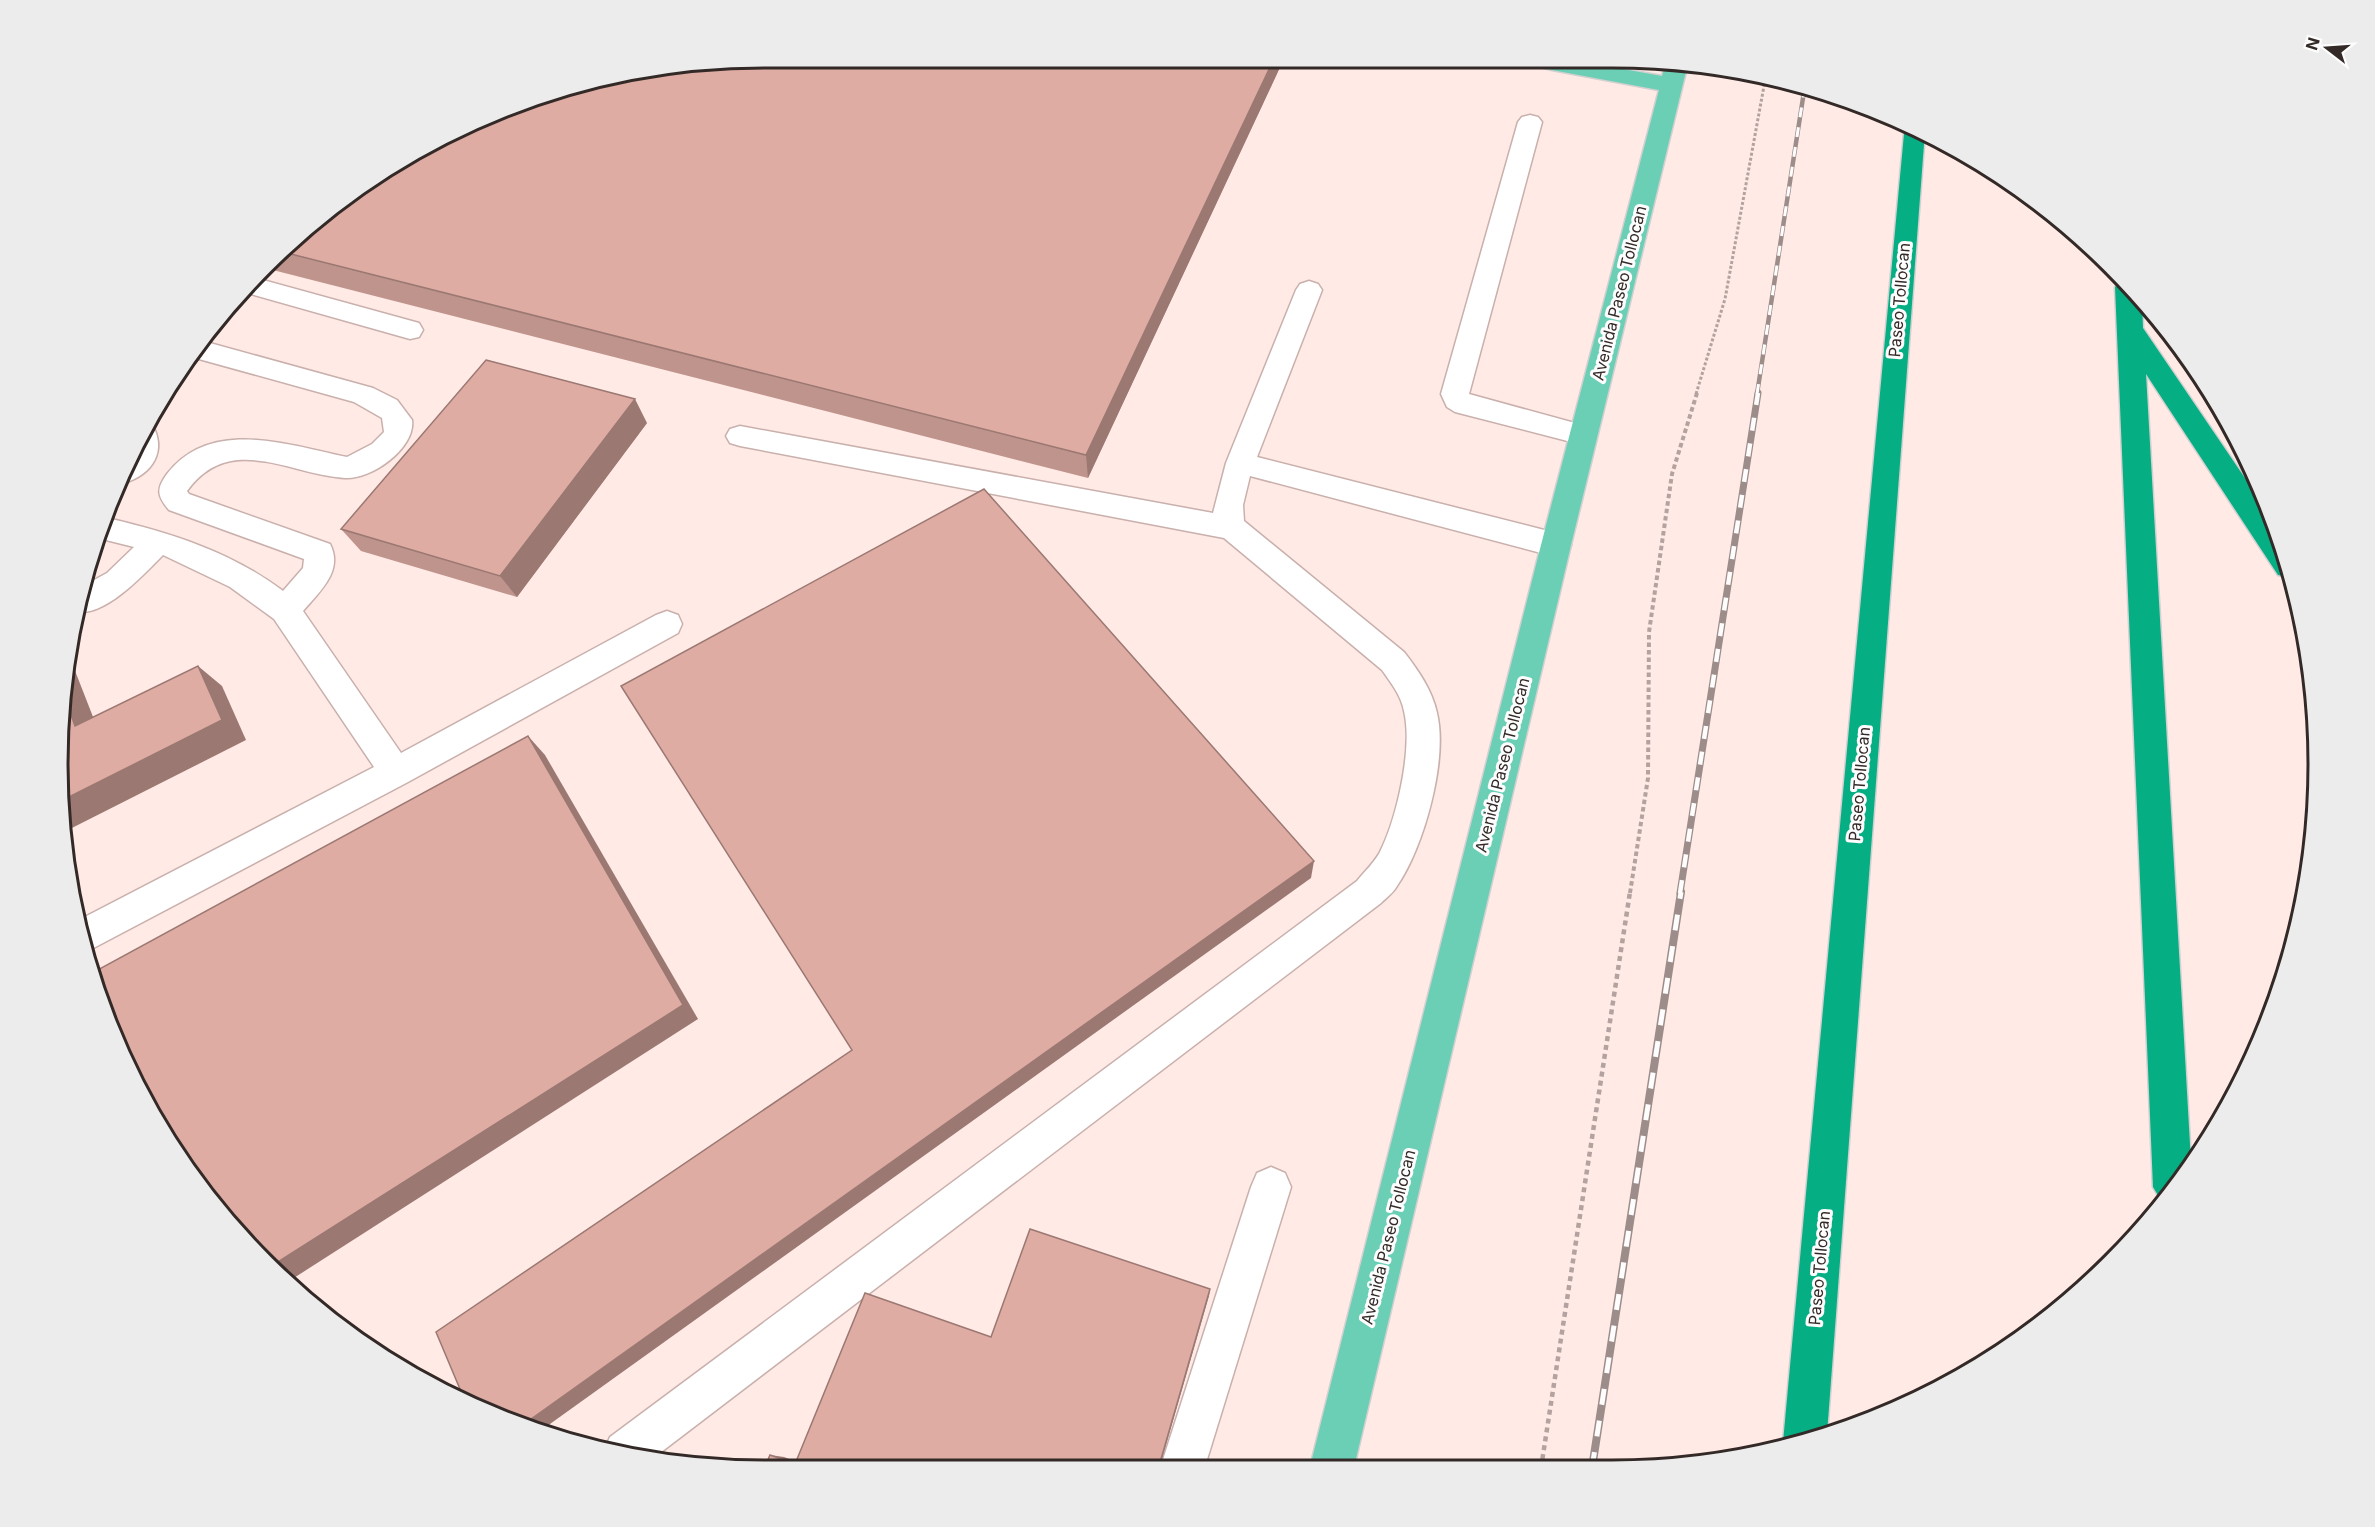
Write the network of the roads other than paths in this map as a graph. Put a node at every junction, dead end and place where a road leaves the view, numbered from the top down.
1 (1607, 68) edge
2 (1674, 74) edge
3 (1530, 122) dead end
4 (1913, 136) edge
5 (256, 288) edge
6 (1309, 290) dead end
7 (2129, 298) edge
8 (2130, 329) junction
9 (410, 330) dead end
10 (203, 351) edge
11 (1583, 435) junction
12 (740, 436) dead end
13 (146, 443) edge
14 (1240, 463) junction
15 (135, 465) edge
16 (1232, 528) junction
17 (108, 529) edge
18 (2271, 540) edge
19 (158, 541) junction
20 (1556, 545) junction
21 (88, 598) edge
22 (285, 610) junction
23 (667, 624) dead end
24 (396, 772) junction
25 (89, 933) edge
26 (2172, 1175) edge
27 (1270, 1187) dead end
28 (1805, 1432) edge
29 (632, 1447) edge
30 (1184, 1460) edge
31 (1334, 1460) edge

1 - 2 main road
2 - 11 main road, Avenida Paseo Tollocan
3 - 11 lane
4 - 28 highway, Paseo Tollocan
5 - 9 lane
6 - 14 lane
7 - 8 highway
8 - 18 highway
8 - 26 highway
10 - 22 lane
11 - 20 main road, Avenida Paseo Tollocan
12 - 16 lane
13 - 15 lane
14 - 16 lane
14 - 20 lane
16 - 29 lane
17 - 19 lane
19 - 21 lane
19 - 22 lane
20 - 31 main road, Avenida Paseo Tollocan
22 - 24 lane
23 - 24 lane
24 - 25 lane
27 - 30 lane

